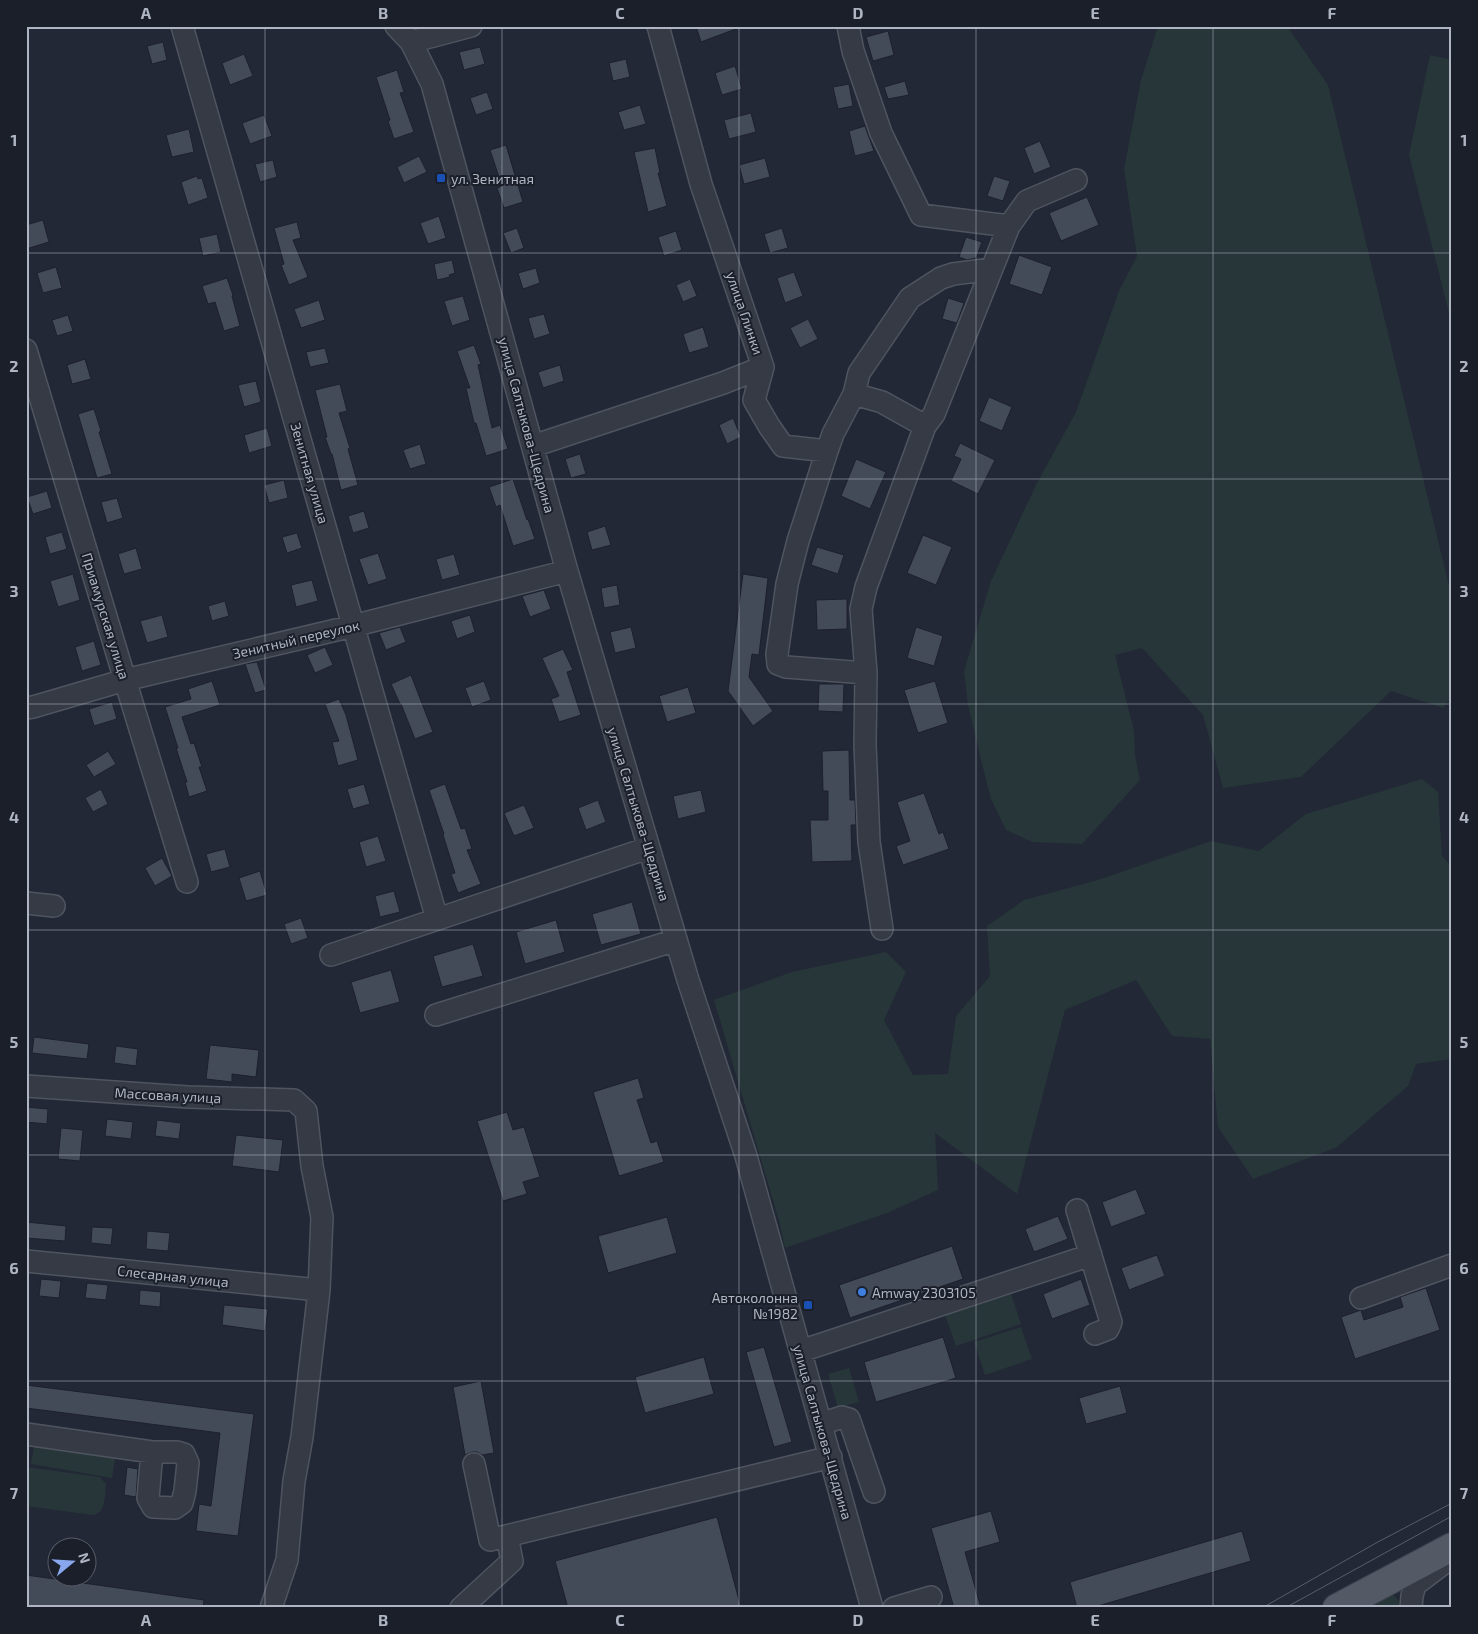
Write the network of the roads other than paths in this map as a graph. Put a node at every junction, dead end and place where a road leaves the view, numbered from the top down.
1 (182, 26) edge
2 (396, 26) edge
3 (471, 26) edge
4 (658, 26) edge
5 (848, 26) edge
6 (411, 42) junction
7 (1076, 180) dead end
8 (1009, 226) junction
9 (992, 269) junction
10 (26, 350) edge
11 (763, 367) junction
12 (854, 394) junction
13 (925, 426) junction
14 (533, 446) junction
15 (827, 451) junction
16 (567, 571) junction
17 (353, 626) junction
18 (866, 673) junction
19 (124, 680) junction
20 (26, 708) edge
21 (648, 848) junction
22 (187, 882) dead end
23 (26, 903) edge
24 (54, 906) dead end
25 (436, 919) junction
26 (882, 929) dead end
27 (676, 940) junction
28 (330, 955) dead end
29 (436, 1015) dead end
30 (26, 1086) edge
31 (1077, 1210) dead end
32 (1091, 1255) junction
33 (26, 1261) edge
34 (1452, 1266) edge
35 (320, 1290) junction
36 (1361, 1298) dead end
37 (1094, 1334) dead end
38 (801, 1351) junction
39 (821, 1424) junction
40 (26, 1434) edge
41 (152, 1452) dead end
42 (831, 1457) junction
43 (474, 1464) dead end
44 (874, 1492) dead end
45 (507, 1536) junction
46 (1452, 1547) edge
47 (1452, 1557) edge
48 (931, 1597) dead end
49 (271, 1608) edge
50 (461, 1608) edge
51 (872, 1608) edge
52 (894, 1608) edge
53 (1337, 1608) edge
54 (1411, 1608) edge

1 - 17 street, Зенитная улица
2 - 6 street, улица Салтыкова-Щедрина
3 - 6 street
4 - 11 street, улица Глинки
5 - 8 street
6 - 14 street, улица Салтыкова-Щедрина
7 - 8 street
8 - 9 street
9 - 12 street
9 - 13 street
10 - 19 street, Приамурская улица
11 - 14 street, улица Глинки
11 - 15 street
12 - 13 street
12 - 15 street
13 - 18 street
14 - 16 street, улица Салтыкова-Щедрина
15 - 18 street
16 - 17 street, Зенитный переулок
16 - 21 street, улица Салтыкова-Щедрина
17 - 19 street, Зенитный переулок
17 - 25 street, Зенитная улица
18 - 26 street
19 - 20 street, Зенитный переулок
19 - 22 street, Приамурская улица
21 - 25 street
21 - 27 street, улица Салтыкова-Щедрина
23 - 24 street
25 - 28 street
27 - 29 street
27 - 38 street, улица Салтыкова-Щедрина
30 - 35 street, Массовая улица
31 - 32 street
32 - 37 street
32 - 38 street
33 - 35 street, Слесарная улица
34 - 36 street
35 - 49 street
38 - 39 street, улица Салтыкова-Щедрина
39 - 42 street, улица Салтыкова-Щедрина
39 - 44 street
40 - 41 street
42 - 45 street
42 - 51 street, улица Салтыкова-Щедрина
43 - 45 street
45 - 50 street
46 - 53 main road
47 - 54 street
48 - 52 street

